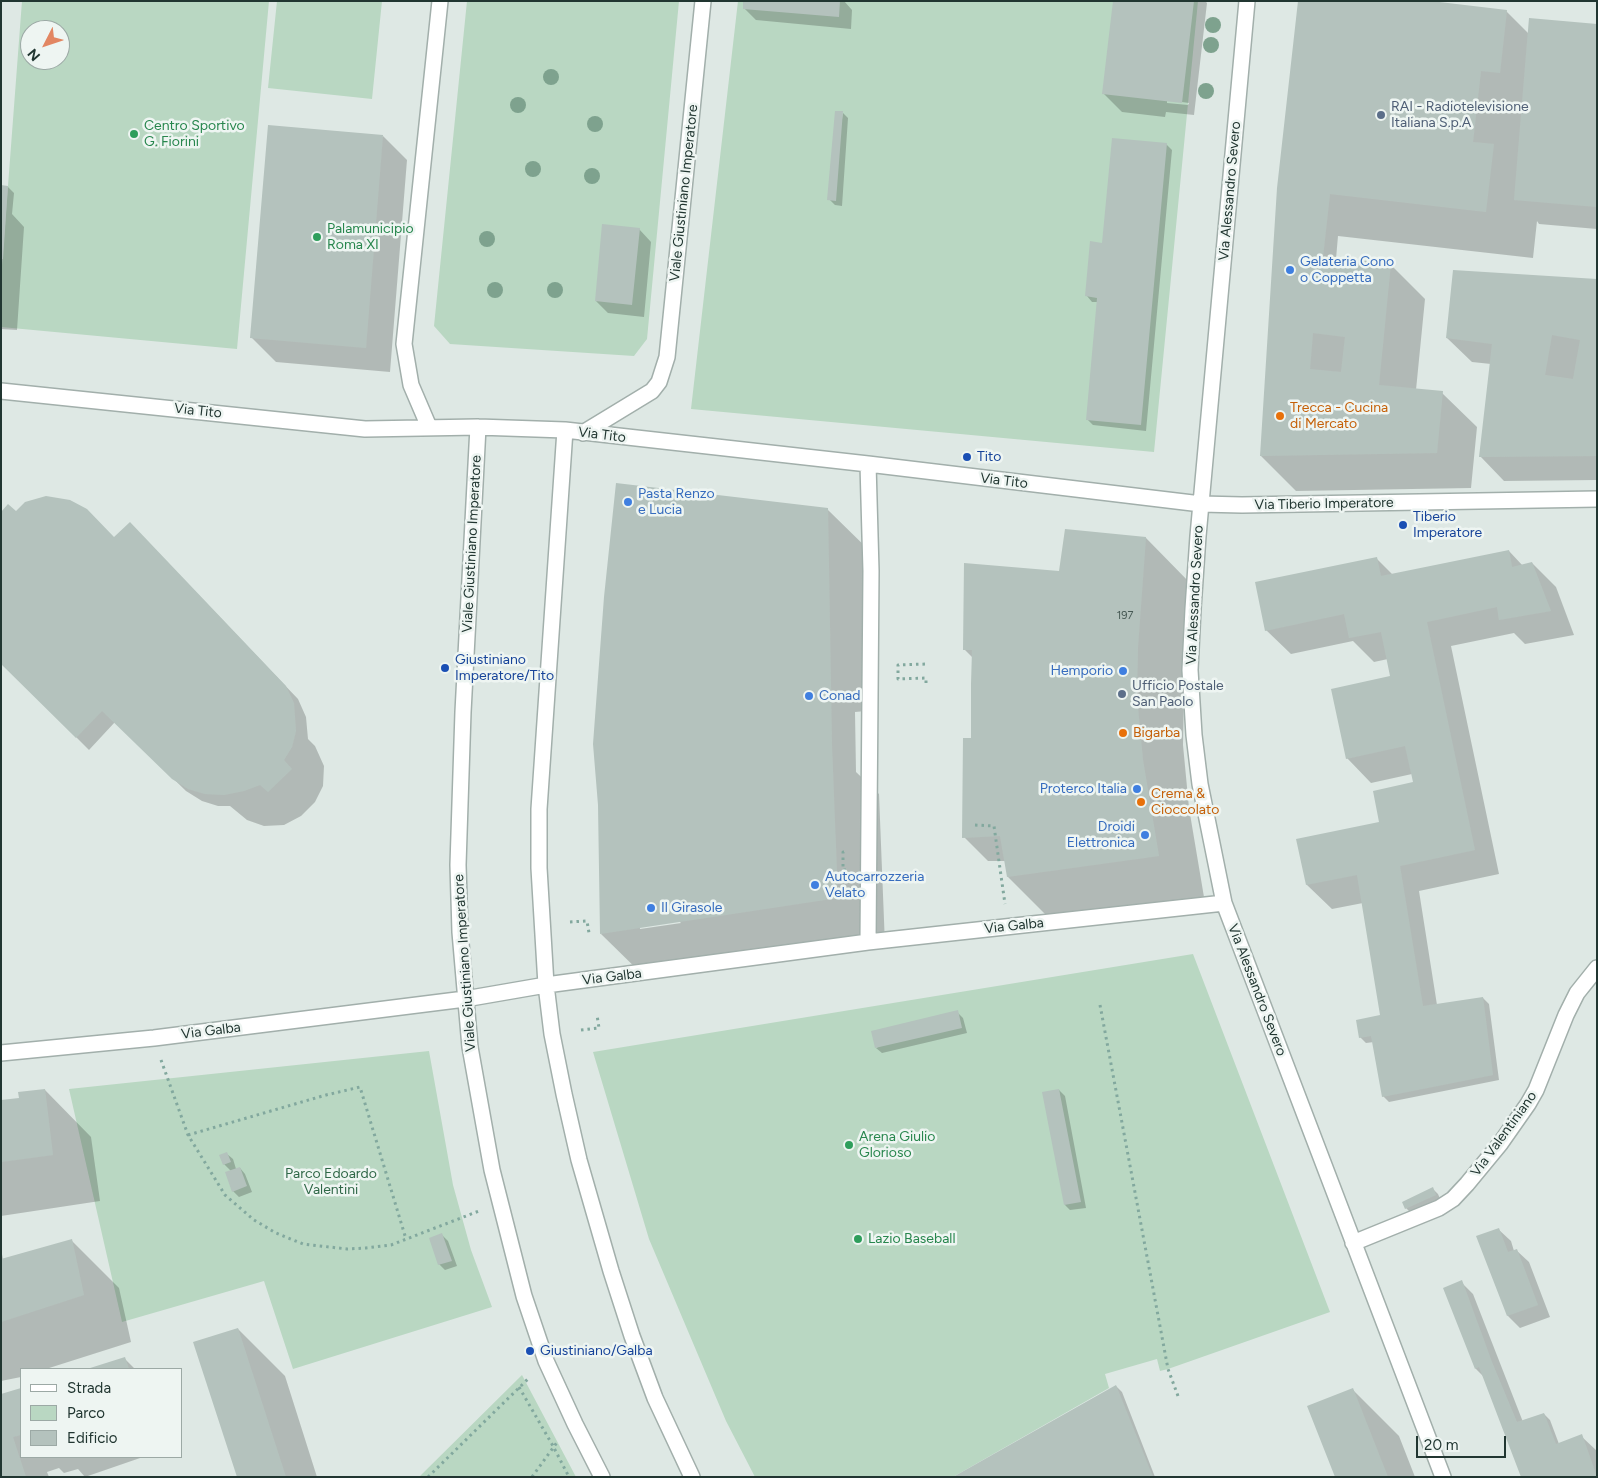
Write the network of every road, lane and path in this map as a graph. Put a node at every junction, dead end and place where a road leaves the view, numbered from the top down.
1 (440, 1) edge
2 (703, 1) edge
3 (1247, 1) edge
4 (1, 391) edge
5 (478, 427) junction
6 (429, 428) junction
7 (565, 430) junction
8 (583, 433) junction
9 (868, 464) junction
10 (1597, 500) edge
11 (1201, 504) junction
12 (926, 664) dead end
13 (926, 684) dead end
14 (975, 825) dead end
15 (843, 859) dead end
16 (843, 869) dead end
17 (1002, 878) dead end
18 (1224, 903) junction
19 (570, 922) dead end
20 (589, 933) dead end
21 (868, 942) junction
22 (1597, 968) edge
23 (546, 985) junction
24 (465, 999) junction
25 (1100, 1005) dead end
26 (598, 1015) dead end
27 (581, 1030) dead end
28 (154, 1038) junction
29 (1, 1053) edge
30 (188, 1136) junction
31 (461, 1218) dead end
32 (406, 1239) junction
33 (1353, 1243) junction
34 (546, 1361) junction
35 (519, 1387) junction
36 (1178, 1396) dead end
37 (575, 1424) junction
38 (553, 1446) junction
39 (428, 1477) edge
40 (532, 1477) edge
41 (569, 1477) edge
42 (602, 1477) edge
43 (692, 1477) edge
44 (1443, 1477) edge

1 - 6 street
2 - 8 street, Viale Giustiniano Imperatore
3 - 11 street, Via Alessandro Severo
4 - 6 street, Via Tito
5 - 6 street, Via Tito
5 - 7 street, Via Tito
5 - 24 street, Viale Giustiniano Imperatore
7 - 8 street, Via Tito
7 - 23 street
8 - 9 street, Via Tito
9 - 11 street, Via Tito
9 - 21 street
10 - 11 street, Via Tiberio Imperatore
11 - 18 street, Via Alessandro Severo
12 - 13 path
14 - 17 path
15 - 16 path
18 - 21 street, Via Galba
18 - 33 street, Via Alessandro Severo
19 - 20 path
21 - 23 street, Via Galba
22 - 33 street, Via Valentiniano
23 - 24 street, Via Galba
23 - 43 street
24 - 28 street, Via Galba
24 - 34 street, Viale Giustiniano Imperatore
25 - 36 path
26 - 27 path
28 - 29 street, Via Galba
28 - 30 path
30 - 32 path
30 - 32 path
31 - 32 path
33 - 44 street, Via Alessandro Severo
34 - 35 path
34 - 37 street, Viale Giustiniano Imperatore
35 - 38 path
35 - 39 path
37 - 38 path
37 - 42 street, Viale Giustiniano Imperatore
38 - 40 path
38 - 41 path

